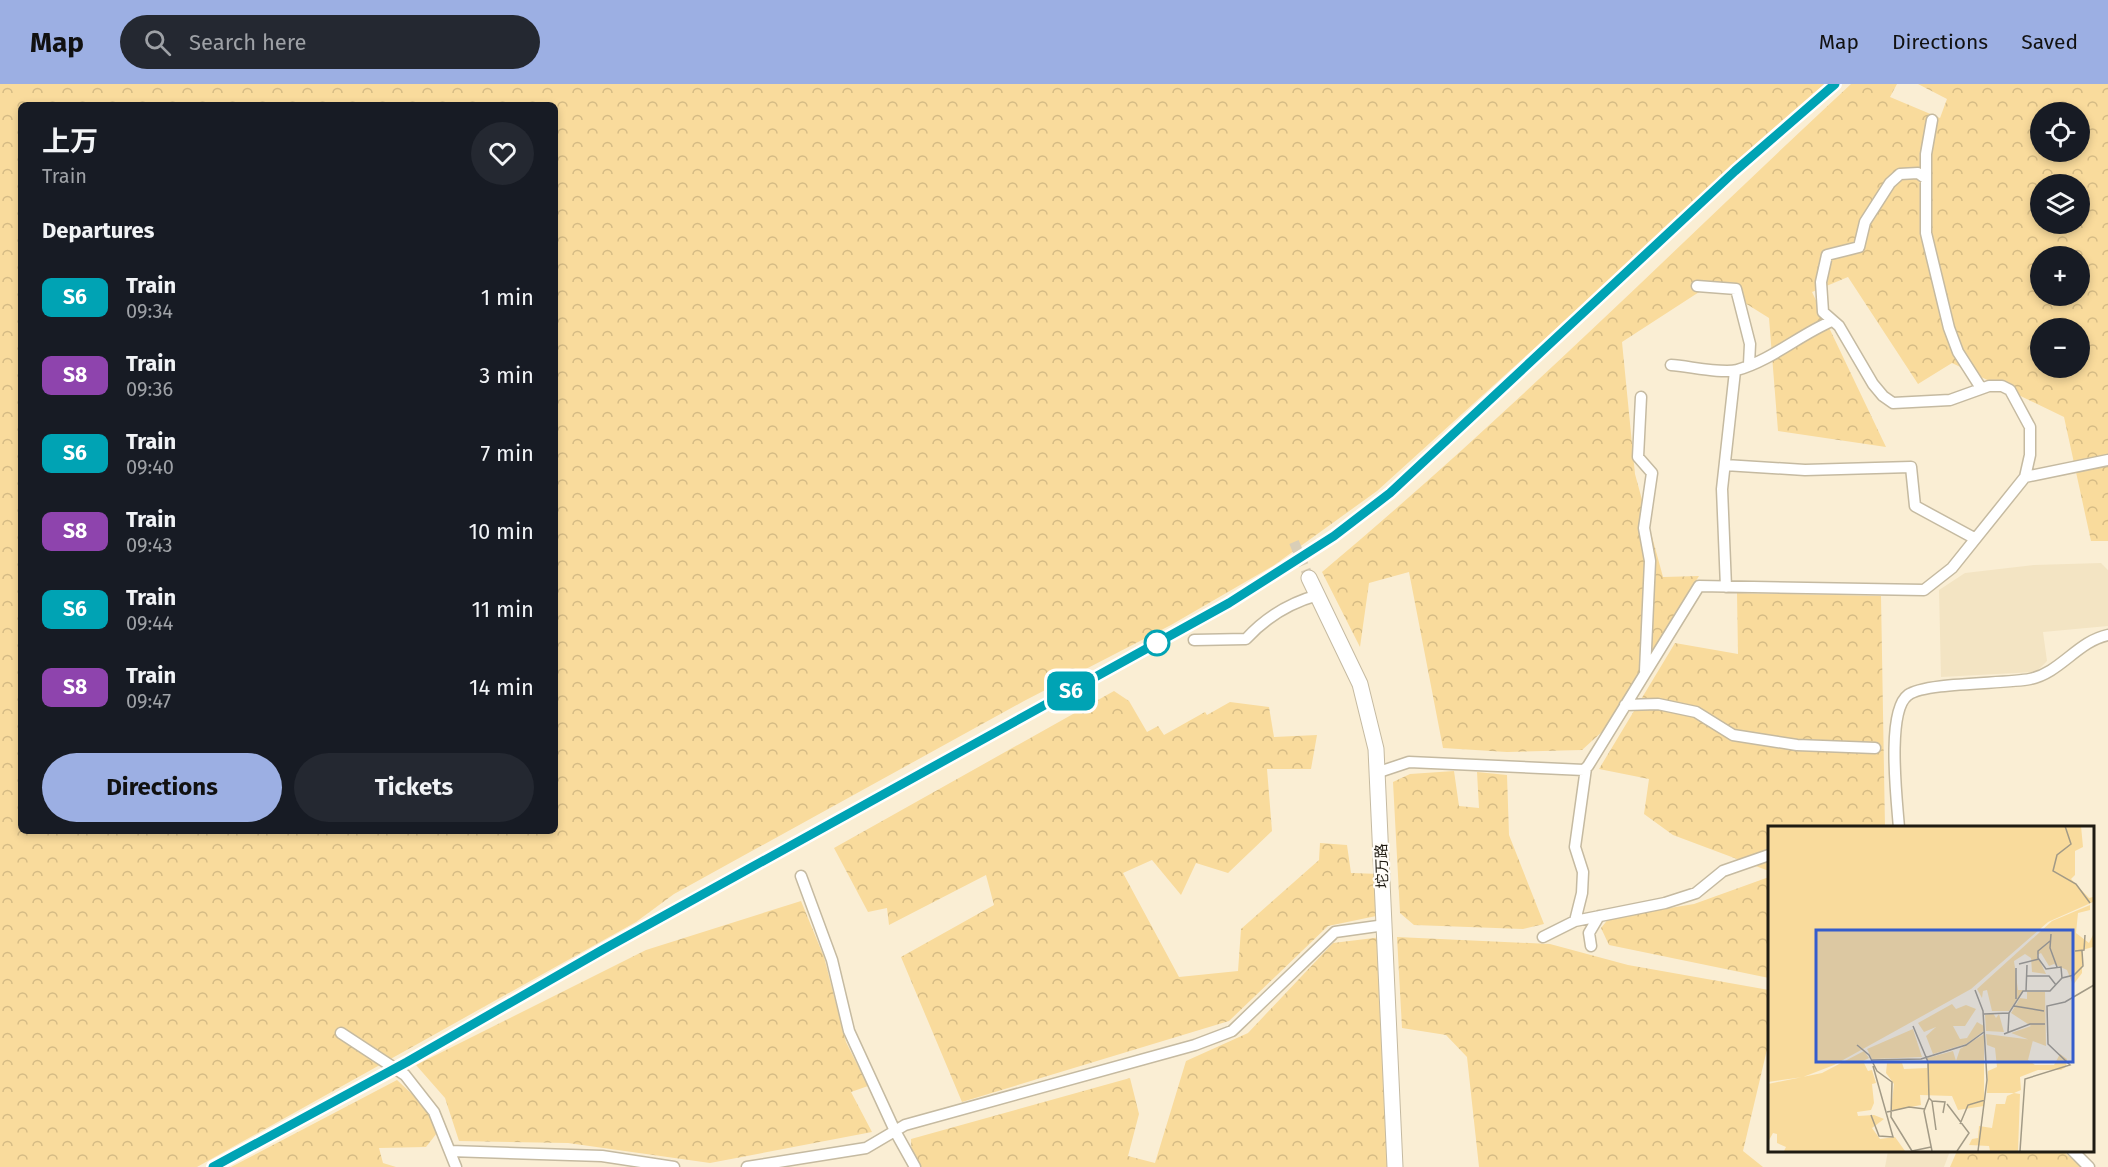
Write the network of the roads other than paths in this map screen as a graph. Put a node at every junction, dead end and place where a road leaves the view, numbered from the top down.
1 (1932, 120) dead end
2 (1925, 178) junction
3 (1696, 286) dead end
4 (1832, 321) junction
5 (1749, 364) junction
6 (1671, 365) dead end
7 (1735, 371) junction
8 (1981, 388) junction
9 (1641, 397) dead end
10 (2108, 460) edge
11 (1725, 465) junction
12 (2025, 477) junction
13 (1974, 538) junction
14 (1309, 578) tunnel mouth
15 (1726, 587) junction
16 (1318, 595) junction
17 (2108, 635) edge
18 (1194, 640) dead end
19 (1644, 674) junction
20 (1625, 705) junction
21 (1875, 748) dead end
22 (1586, 768) junction
23 (1379, 772) junction
24 (1899, 826) edge
25 (1768, 855) edge
26 (801, 876) dead end
27 (1599, 916) junction
28 (1575, 921) junction
29 (1384, 925) junction
30 (1543, 937) dead end
31 (1591, 946) dead end
32 (341, 1033) dead end
33 (895, 1131) junction
34 (450, 1151) junction
35 (2074, 1152) edge
36 (456, 1167) edge
37 (674, 1167) edge
38 (747, 1167) edge
39 (915, 1167) edge
40 (1395, 1167) edge
41 (2089, 1167) edge

1 - 2 street
2 - 4 street
2 - 8 street
3 - 5 street
4 - 5 street
4 - 8 street
5 - 7 street
6 - 7 street
7 - 11 street
8 - 12 street
9 - 19 street
10 - 12 street
11 - 13 street
11 - 15 street
12 - 13 street
13 - 15 street
14 - 16 main road, 坨万路
15 - 19 street
16 - 18 street
16 - 23 main road, 坨万路
17 - 24 street
19 - 20 street
20 - 21 street
20 - 22 street
22 - 23 street
22 - 28 street
23 - 29 main road, 坨万路
25 - 27 street
26 - 33 street
27 - 28 street
27 - 31 street
28 - 30 street
29 - 33 street
29 - 40 main road, 坨万路
32 - 34 street
33 - 38 street
33 - 39 street
34 - 36 street
34 - 37 street
35 - 41 street

